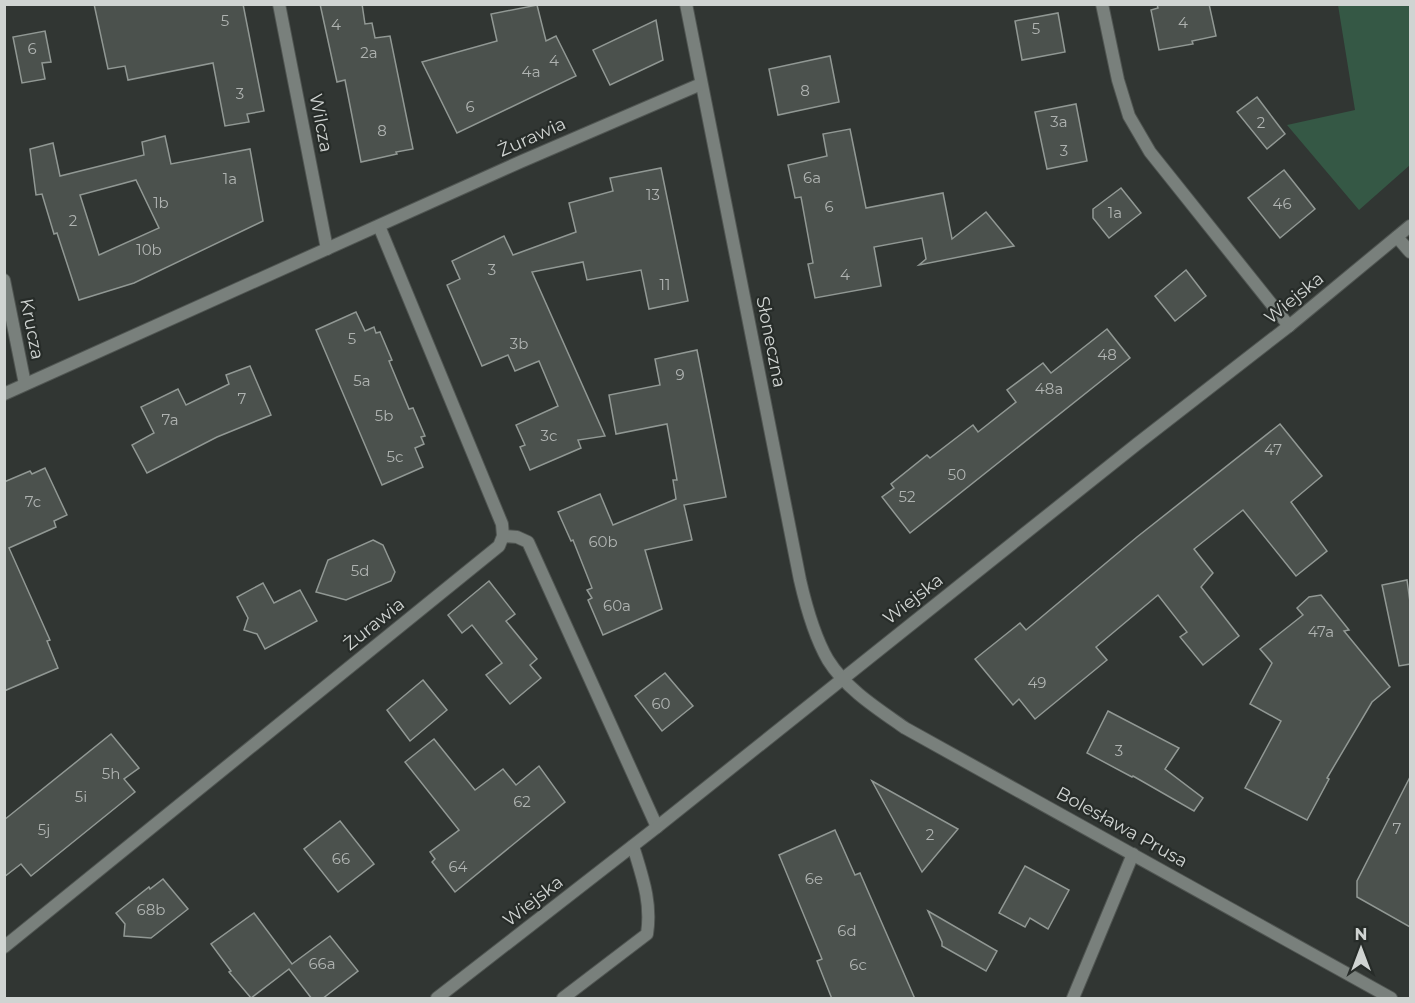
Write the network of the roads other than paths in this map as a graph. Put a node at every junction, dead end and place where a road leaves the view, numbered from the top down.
1 (279, 4) edge
2 (686, 4) edge
3 (1102, 4) edge
4 (701, 84) junction
5 (379, 226) junction
6 (1410, 226) edge
7 (1397, 237) junction
8 (327, 249) junction
9 (1410, 252) edge
10 (4, 280) edge
11 (1289, 326) junction
12 (25, 384) junction
13 (4, 394) edge
14 (503, 536) junction
15 (842, 678) junction
16 (657, 827) junction
17 (633, 846) junction
18 (1133, 854) junction
19 (4, 947) edge
20 (437, 999) edge
21 (563, 999) edge
22 (1073, 999) edge
23 (1391, 999) edge

1 - 8 street, Wilcza
2 - 4 street, Słoneczna
3 - 11 street
4 - 5 street, Żurawia
4 - 15 street, Słoneczna
5 - 8 street, Żurawia
5 - 14 street
6 - 7 street, Wiejska
7 - 9 street
7 - 11 street, Wiejska
8 - 12 street, Żurawia
10 - 12 street, Krucza
11 - 15 street, Wiejska
12 - 13 street, Żurawia
14 - 16 street
14 - 19 street, Żurawia
15 - 16 street, Wiejska
15 - 18 street, Bolesława Prusa
16 - 17 street, Wiejska
17 - 20 street, Wiejska
17 - 21 street
18 - 22 street
18 - 23 street, Bolesława Prusa

